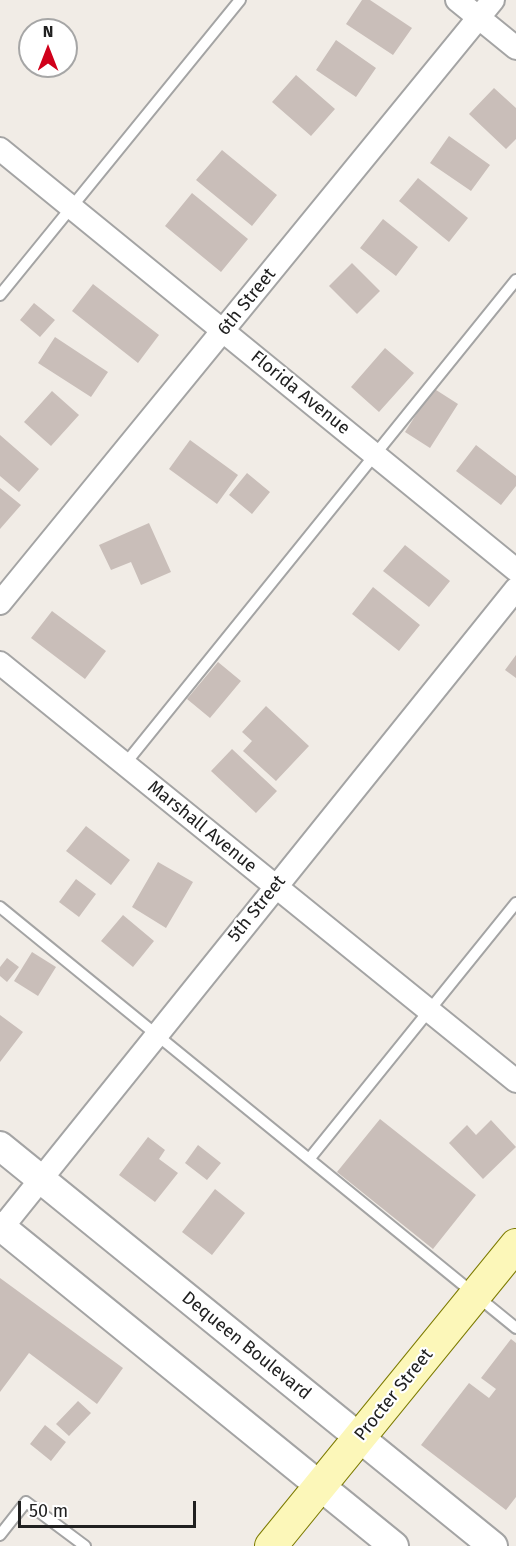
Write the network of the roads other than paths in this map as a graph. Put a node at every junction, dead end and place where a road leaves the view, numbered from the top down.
1 (240, 0) edge
2 (457, 0) edge
3 (493, 0) edge
4 (478, 18) junction
5 (516, 48) edge
6 (0, 149) edge
7 (72, 207) junction
8 (516, 280) edge
9 (0, 295) edge
10 (224, 331) junction
11 (375, 454) junction
12 (516, 570) edge
13 (516, 589) edge
14 (0, 603) edge
15 (0, 663) edge
16 (125, 764) junction
17 (276, 886) junction
18 (516, 903) edge
19 (0, 908) edge
20 (429, 1011) junction
21 (156, 1034) junction
22 (516, 1081) edge
23 (0, 1146) edge
24 (310, 1158) junction
25 (40, 1179) junction
26 (1, 1228) edge
27 (516, 1245) edge
28 (475, 1295) junction
29 (516, 1328) edge
30 (359, 1437) junction
31 (320, 1486) junction
32 (0, 1536) edge
33 (85, 1546) edge
34 (271, 1546) edge
35 (394, 1546) edge
36 (493, 1546) edge

1 - 7 lane
2 - 4 street
3 - 4 street, 6th Street
4 - 5 street
4 - 10 street, 6th Street
6 - 7 street, Florida Avenue
7 - 9 lane
7 - 10 street, Florida Avenue
8 - 11 lane
10 - 11 street, Florida Avenue
10 - 14 street, 6th Street
11 - 12 street, Florida Avenue
11 - 16 lane
13 - 17 street, 5th Street
15 - 16 street, Marshall Avenue
16 - 17 street, Marshall Avenue
17 - 20 street, Marshall Avenue
17 - 21 street, 5th Street
18 - 20 lane
19 - 21 lane
20 - 22 street, Marshall Avenue
20 - 24 lane
21 - 24 lane
21 - 25 street, 5th Street
23 - 25 street, Dequeen Boulevard
24 - 28 lane
25 - 26 street, 5th Street
25 - 30 street, Dequeen Boulevard
26 - 31 street
27 - 28 main road, Procter Street
28 - 29 lane
28 - 30 main road, Procter Street
30 - 31 main road, Procter Street
30 - 36 street, Dequeen Boulevard
31 - 34 main road, Procter Street
31 - 35 street
32 - 33 lane

